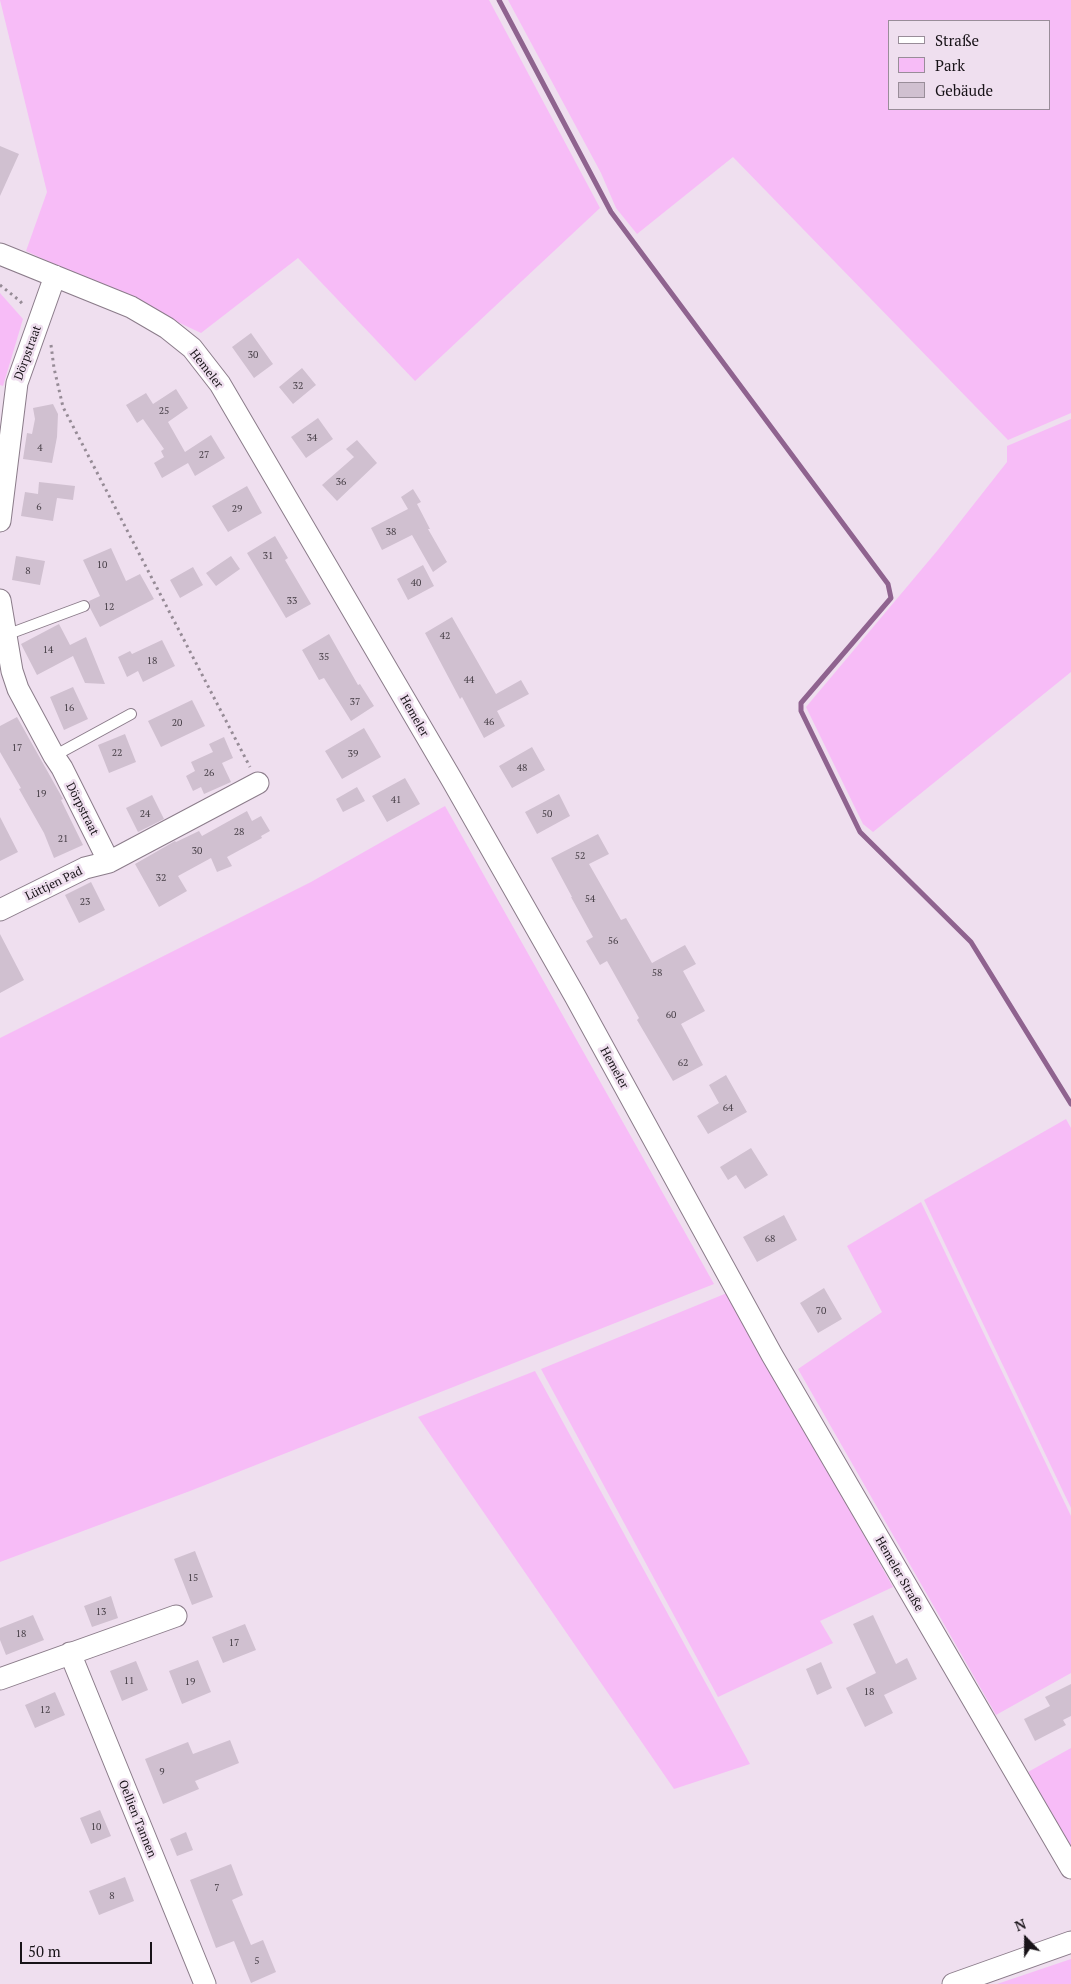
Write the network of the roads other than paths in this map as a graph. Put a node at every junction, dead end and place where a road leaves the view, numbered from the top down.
1 (0, 254) edge
2 (55, 276) junction
3 (0, 508) edge
4 (0, 600) edge
5 (84, 606) dead end
6 (6, 635) junction
7 (6, 672) edge
8 (131, 714) dead end
9 (54, 756) junction
10 (258, 783) road end
11 (109, 862) junction
12 (0, 910) edge
13 (729, 1279) joint
14 (176, 1616) dead end
15 (70, 1653) junction
16 (0, 1679) edge
17 (1071, 1868) edge
18 (1071, 1942) edge
19 (205, 1984) edge
20 (953, 1984) edge

1 - 2 street, Hemeler
2 - 3 street, Dörpstraat
2 - 13 street, Hemeler
4 - 6 street, Dörpstraat
5 - 6 lane
6 - 7 street, Dörpstraat
7 - 9 street, Dörpstraat
8 - 9 lane
9 - 11 street, Dörpstraat
10 - 11 street
11 - 12 street, Lüttjen Pad
13 - 17 street, Hemeler Straße
14 - 15 street
15 - 16 street
15 - 19 street, Oellien Tannen
18 - 20 street

